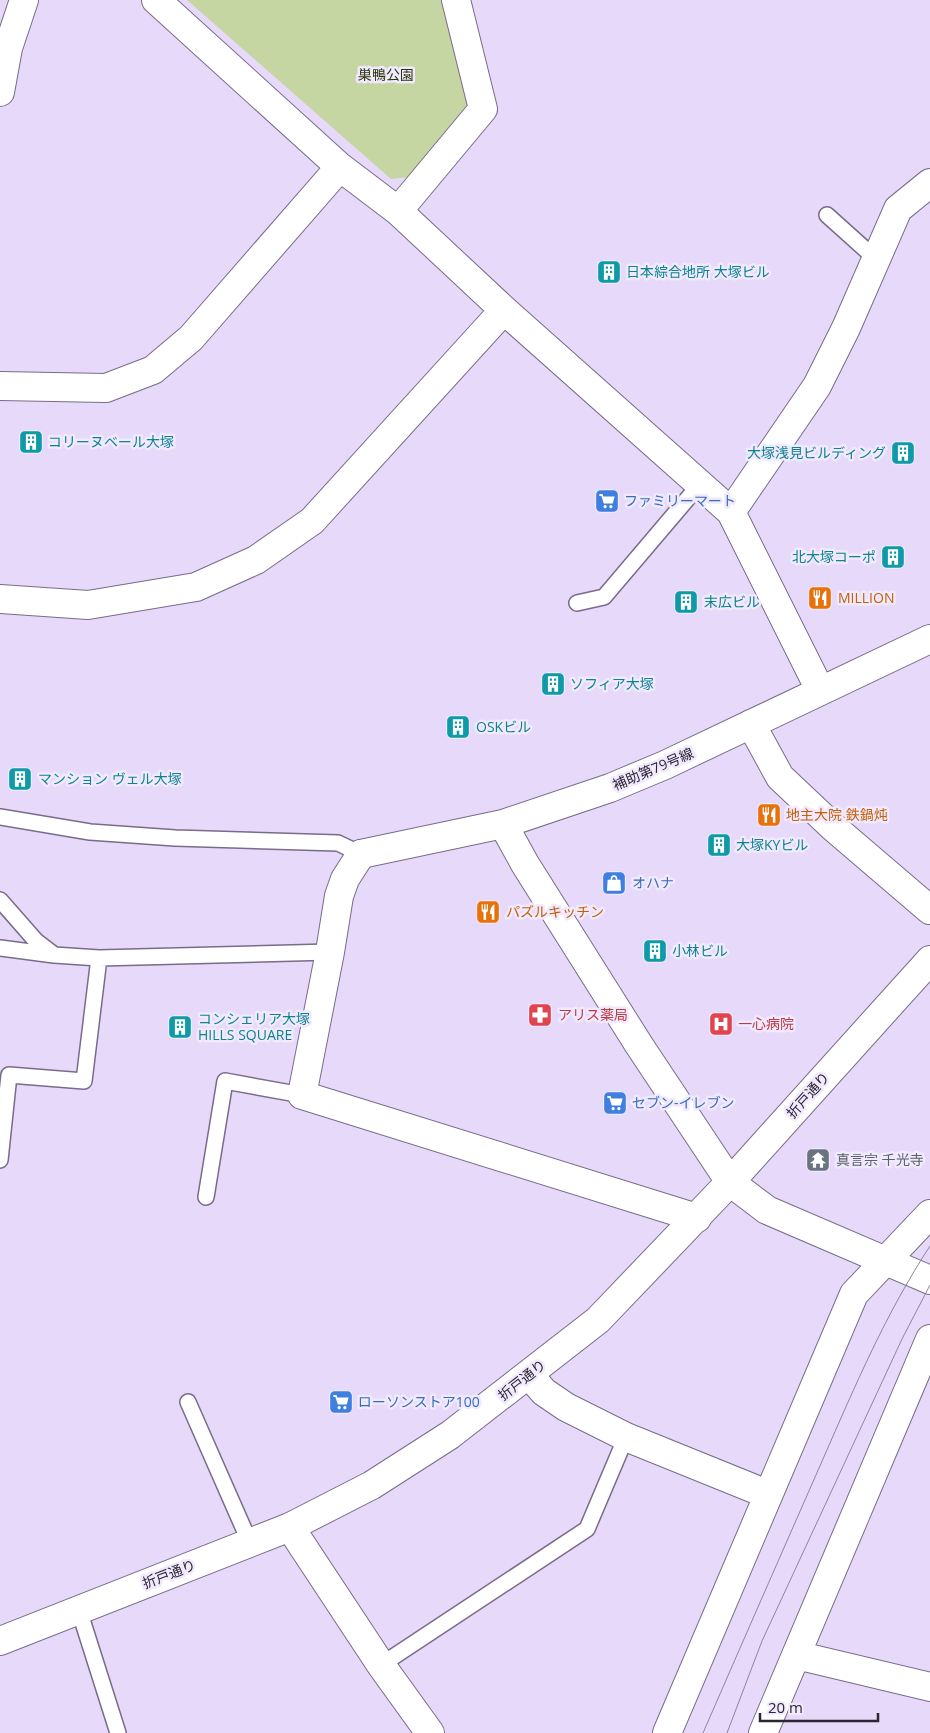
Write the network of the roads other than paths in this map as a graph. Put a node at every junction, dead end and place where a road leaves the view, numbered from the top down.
1 (24, 0) edge
2 (156, 0) edge
3 (456, 0) edge
4 (0, 92) edge
5 (340, 167) junction
6 (930, 182) edge
7 (398, 211) junction
8 (827, 215) dead end
9 (876, 260) junction
10 (504, 310) junction
11 (0, 386) edge
12 (700, 484) junction
13 (731, 512) junction
14 (0, 599) edge
15 (577, 603) dead end
16 (930, 640) edge
17 (820, 690) junction
18 (751, 724) junction
19 (0, 817) edge
20 (503, 824) junction
21 (361, 854) junction
22 (0, 900) edge
23 (930, 910) edge
24 (0, 948) edge
25 (330, 952) junction
26 (54, 955) junction
27 (99, 958) junction
28 (930, 960) edge
29 (302, 1095) junction
30 (0, 1160) edge
31 (730, 1182) junction
32 (206, 1197) dead end
33 (930, 1214) edge
34 (697, 1218) junction
35 (885, 1261) junction
36 (930, 1280) edge
37 (930, 1339) edge
38 (529, 1375) junction
39 (188, 1402) dead end
40 (626, 1436) junction
41 (767, 1494) junction
42 (290, 1527) junction
43 (250, 1543) junction
44 (79, 1610) junction
45 (0, 1641) edge
46 (796, 1655) junction
47 (381, 1665) junction
48 (930, 1687) edge
49 (118, 1733) edge
50 (430, 1733) edge
51 (667, 1733) edge
52 (763, 1733) edge

1 - 4 street
2 - 5 street
3 - 7 street
5 - 7 street
5 - 11 street
6 - 9 street
7 - 10 street
8 - 9 lane
9 - 13 street
10 - 12 street
10 - 14 street
12 - 13 street
12 - 15 lane
13 - 17 street
16 - 17 street, 補助第79号線
17 - 18 street, 補助第79号線
18 - 20 street, 補助第79号線
18 - 23 street
19 - 21 lane
20 - 21 street, 補助第79号線
20 - 31 street
21 - 25 street
22 - 26 lane
24 - 26 lane
25 - 27 lane
25 - 29 street
26 - 27 lane
27 - 30 lane
28 - 31 street, 折戸通り
29 - 32 lane
29 - 34 street
31 - 34 street, 折戸通り
31 - 35 street
33 - 35 street
34 - 38 street, 折戸通り
35 - 36 street
35 - 41 street
37 - 46 street
38 - 40 street
38 - 42 street, 折戸通り
39 - 43 lane
40 - 41 street
40 - 47 lane
41 - 51 street
42 - 43 street, 折戸通り
42 - 47 street
43 - 44 street, 折戸通り
44 - 45 street, 折戸通り
44 - 49 lane
46 - 48 street
46 - 52 street
47 - 50 street

